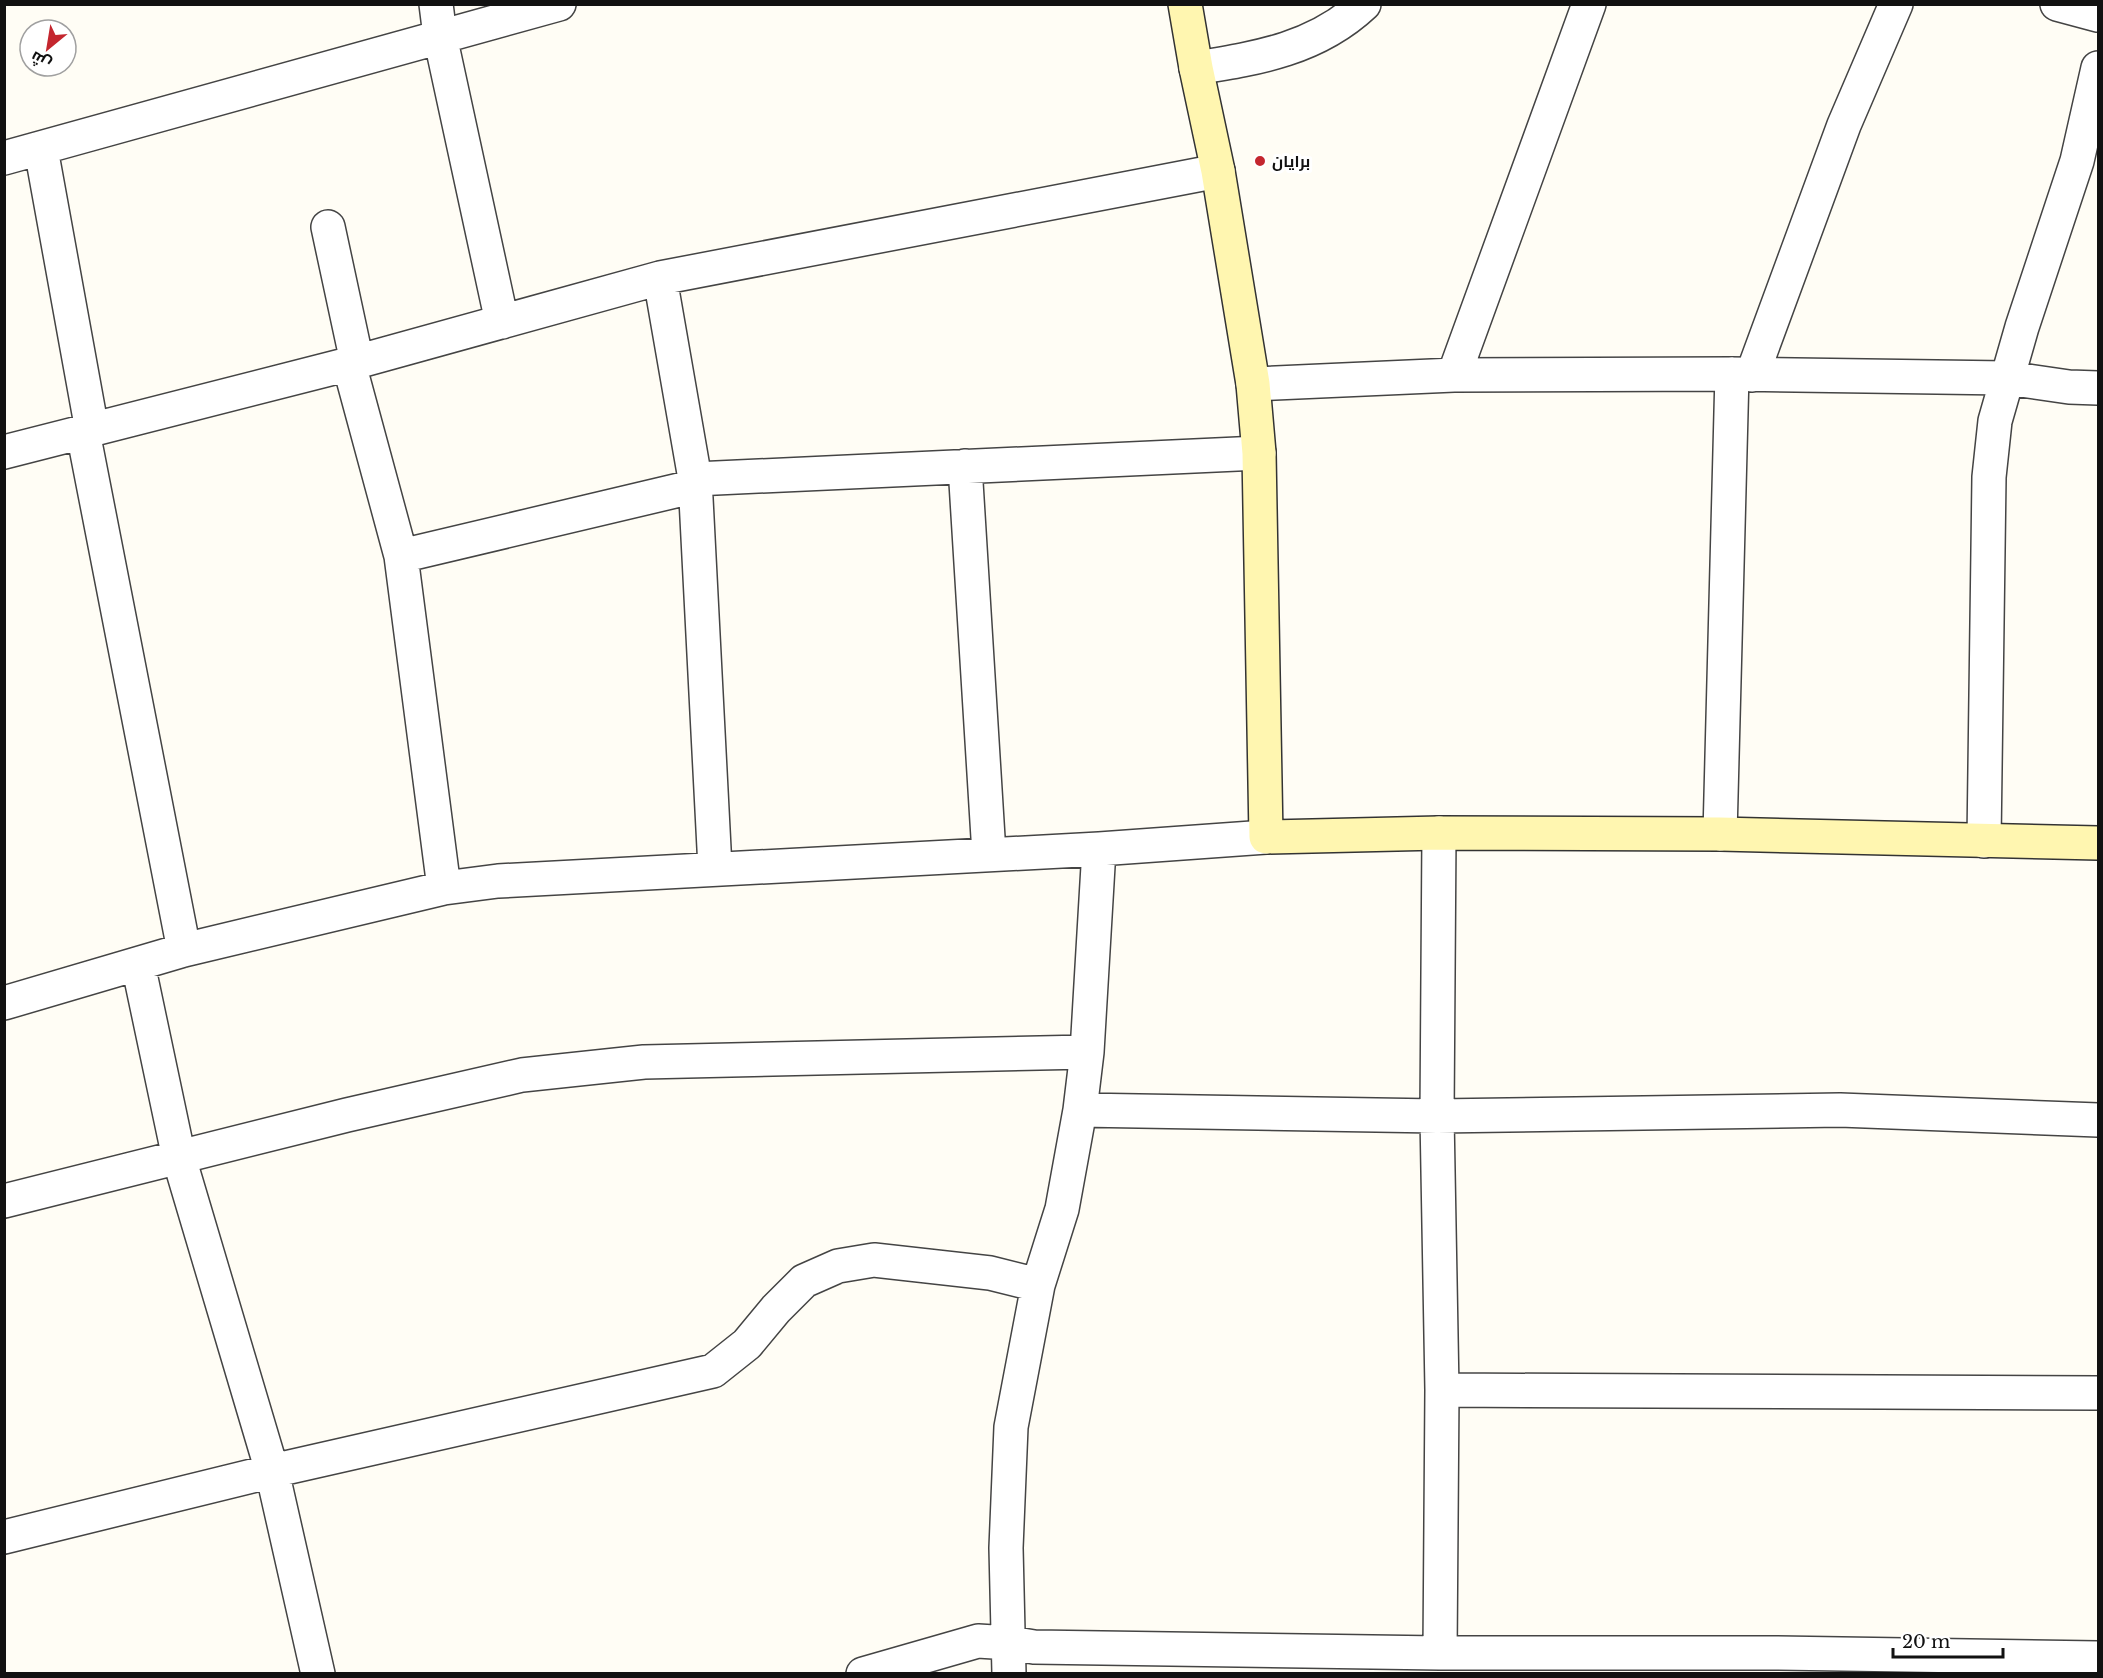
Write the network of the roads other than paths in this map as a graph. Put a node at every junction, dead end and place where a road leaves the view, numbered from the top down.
1 (559, 4) edge
2 (1185, 4) edge
3 (1364, 4) edge
4 (1589, 4) edge
5 (1896, 4) edge
6 (2057, 4) edge
7 (2098, 15) edge
8 (438, 20) edge
9 (1196, 68) junction
10 (2098, 68) edge
11 (40, 148) junction
12 (4, 158) edge
13 (1218, 171) junction
14 (328, 227) dead end
15 (660, 278) junction
16 (502, 322) junction
17 (353, 363) junction
18 (1454, 375) junction
19 (1742, 375) junction
20 (2007, 378) junction
21 (1253, 384) junction
22 (2098, 388) edge
23 (88, 431) junction
24 (4, 452) edge
25 (1259, 453) junction
26 (965, 466) junction
27 (696, 483) junction
28 (401, 556) junction
29 (1439, 833) junction
30 (1720, 834) junction
31 (1266, 837) junction
32 (1984, 841) junction
33 (2098, 843) edge
34 (1099, 849) junction
35 (989, 854) junction
36 (715, 868) junction
37 (444, 888) junction
38 (184, 950) junction
39 (138, 964) junction
40 (4, 1003) edge
41 (1087, 1052) junction
42 (1080, 1110) junction
43 (1437, 1116) junction
44 (2098, 1119) edge
45 (179, 1158) junction
46 (4, 1201) edge
47 (1038, 1285) junction
48 (1442, 1390) junction
49 (2098, 1393) edge
50 (272, 1471) junction
51 (4, 1537) edge
52 (1440, 1653) junction
53 (1010, 1658) edge
54 (2098, 1658) edge
55 (1775, 1663) edge
56 (318, 1674) edge
57 (863, 1674) edge

1 - 8 street
2 - 9 street
3 - 9 street
4 - 18 street
5 - 19 street
6 - 7 street
8 - 11 street
8 - 16 street
9 - 13 street
10 - 20 street
11 - 12 street
11 - 23 street
13 - 15 street
13 - 21 street
14 - 17 street
15 - 16 street
15 - 27 street
16 - 17 street
17 - 23 street
17 - 28 street
18 - 19 street
18 - 21 street
19 - 20 street
19 - 30 street
20 - 22 street
20 - 32 street
21 - 25 street
23 - 24 street
23 - 38 street
25 - 26 street
25 - 31 street
26 - 27 street
26 - 35 street
27 - 28 street
27 - 36 street
28 - 37 street
29 - 30 street
29 - 31 street
29 - 43 street
30 - 32 street
31 - 34 street
32 - 33 street
34 - 35 street
34 - 41 street
35 - 36 street
36 - 37 street
37 - 38 street
38 - 39 street
39 - 40 street
39 - 45 street
41 - 42 street
41 - 45 street
42 - 43 street
42 - 47 street
43 - 44 street
43 - 48 street
45 - 46 street
45 - 50 street
47 - 50 street
47 - 53 street
48 - 49 street
48 - 52 street
50 - 51 street
50 - 56 street
52 - 53 street
52 - 55 street
53 - 57 street
54 - 55 street

